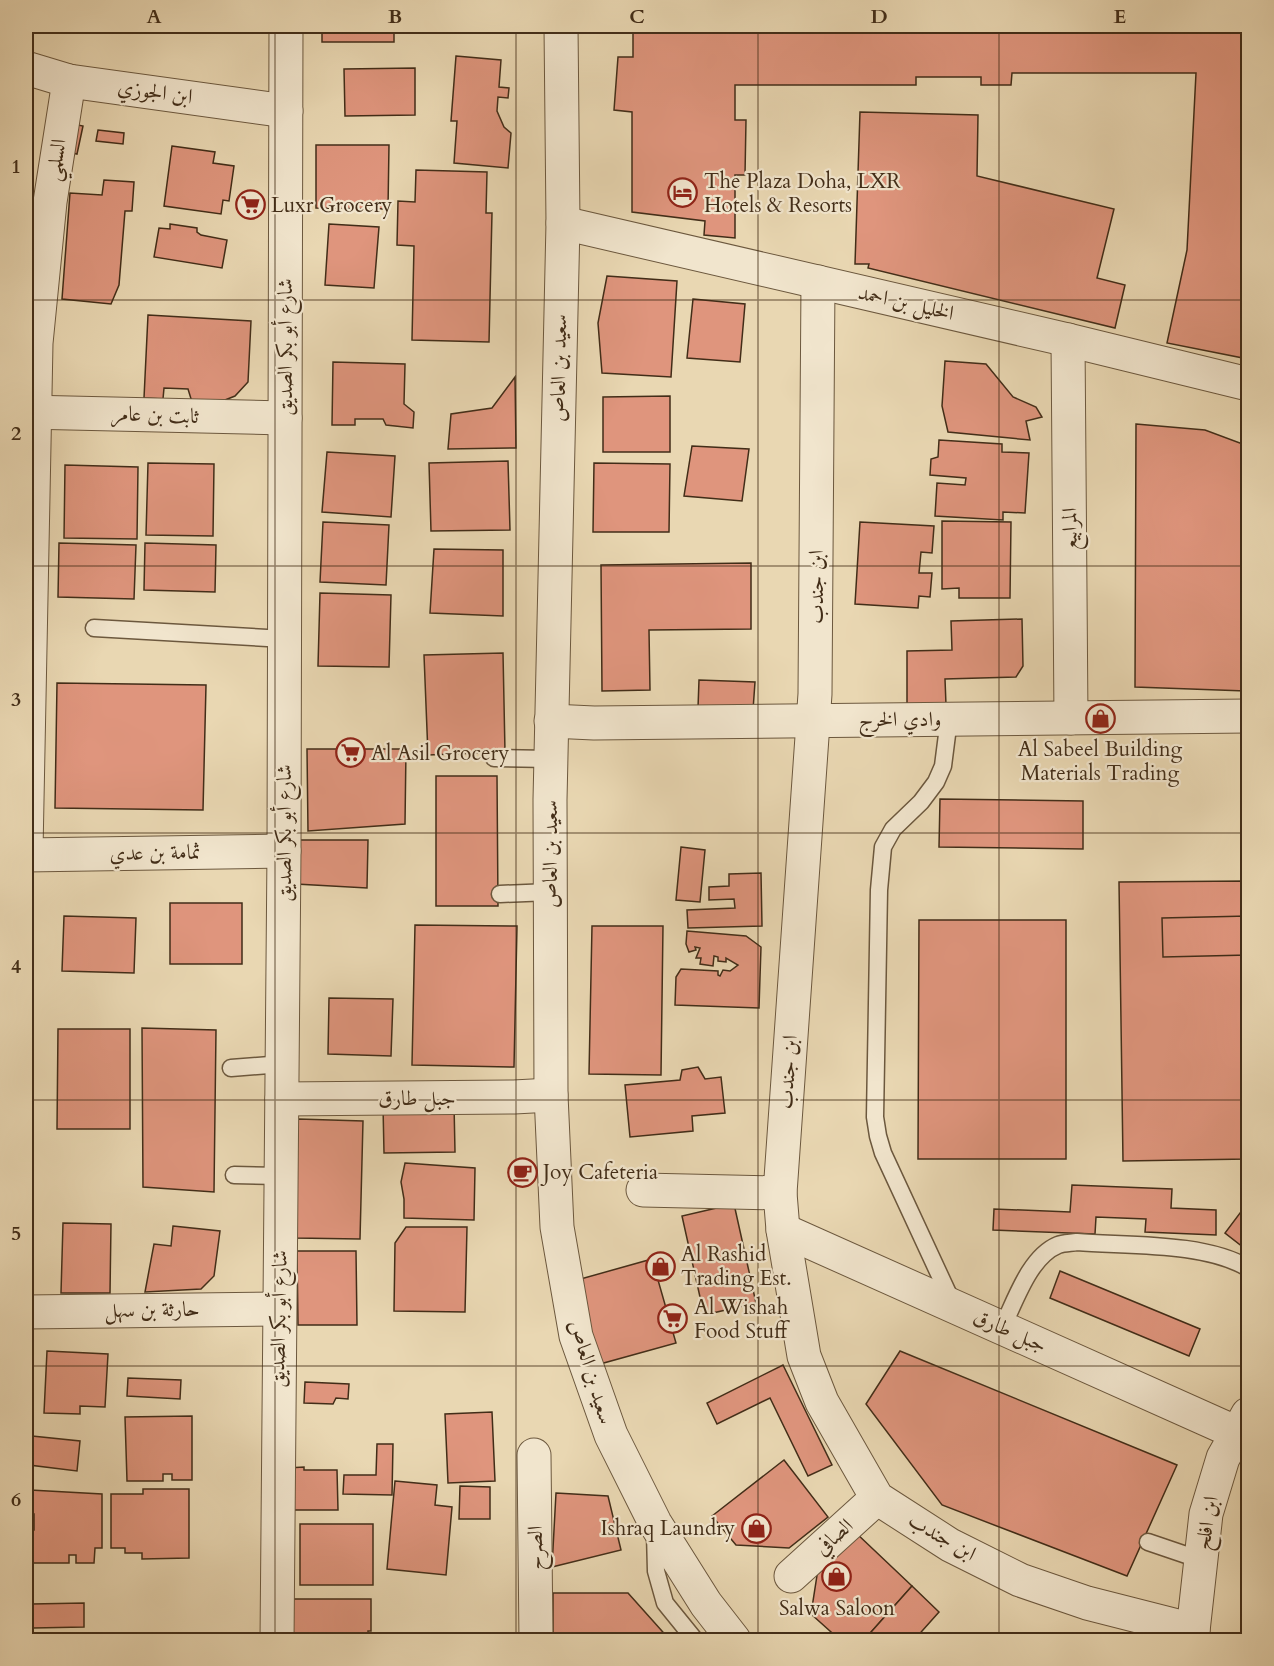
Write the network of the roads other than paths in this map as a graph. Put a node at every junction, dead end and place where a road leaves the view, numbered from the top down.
1 (286, 26) edge
2 (561, 26) edge
3 (26, 68) edge
4 (69, 81) junction
5 (286, 111) junction
6 (563, 223) junction
7 (818, 282) junction
8 (1068, 340) junction
9 (31, 343) edge
10 (1248, 384) edge
11 (30, 412) edge
12 (285, 418) junction
13 (94, 628) dead end
14 (285, 639) junction
15 (1248, 716) edge
16 (1071, 718) junction
17 (949, 719) junction
18 (813, 720) junction
19 (551, 721) junction
20 (494, 758) dead end
21 (550, 759) junction
22 (26, 850) edge
23 (284, 851) junction
24 (26, 855) edge
25 (550, 892) junction
26 (500, 894) dead end
27 (282, 1064) junction
28 (231, 1068) dead end
29 (551, 1095) junction
30 (282, 1099) junction
31 (234, 1175) dead end
32 (281, 1176) junction
33 (642, 1190) dead end
34 (780, 1193) junction
35 (783, 1230) junction
36 (1248, 1268) edge
37 (953, 1306) junction
38 (279, 1308) junction
39 (26, 1312) edge
40 (1002, 1328) junction
41 (1243, 1423) edge
42 (534, 1455) dead end
43 (877, 1498) junction
44 (655, 1523) junction
45 (1148, 1542) dead end
46 (1201, 1560) junction
47 (791, 1576) dead end
48 (1192, 1635) edge
49 (277, 1641) edge
50 (536, 1641) edge
51 (695, 1641) edge
52 (734, 1641) edge

1 - 5 street, شارع أبو بكر الصديق
2 - 6 street, سعيد بن العاص
3 - 4 street, ابن الجوزي
4 - 5 street, ابن الجوزي
4 - 9 street, السلمي
5 - 12 street, شارع أبو بكر الصديق
6 - 7 street, الخليل بن احمد
6 - 19 street, سعيد بن العاص
7 - 8 street, الخليل بن احمد
7 - 18 street, ابن جندب
8 - 10 street, الخليل بن احمد
8 - 16 street, المرابيع
9 - 11 street, السلمي
11 - 12 street, ثابت بن عامر
11 - 22 street, السلمي
12 - 14 street, شارع أبو بكر الصديق
13 - 14 lane
14 - 23 street, شارع أبو بكر الصديق
15 - 16 street, وادي الخرج
16 - 17 street, وادي الخرج
17 - 18 street, وادي الخرج
17 - 37 lane
18 - 19 street, وادي الخرج
18 - 34 street, ابن جندب
19 - 21 street, سعيد بن العاص
20 - 21 lane
21 - 25 street, سعيد بن العاص
23 - 24 street, ثمامة بن عدي
23 - 27 street, شارع أبو بكر الصديق
25 - 26 lane
25 - 29 street, سعيد بن العاص
27 - 28 lane
27 - 30 street, شارع أبو بكر الصديق
29 - 30 street, جبل طارق
29 - 44 street, سعيد بن العاص
30 - 32 street, شارع أبو بكر الصديق
31 - 32 lane
32 - 38 street, شارع أبو بكر الصديق
33 - 34 street
34 - 35 street, ابن جندب
35 - 37 street, جبل طارق
35 - 43 street, ابن جندب
36 - 40 lane
37 - 40 street, جبل طارق
38 - 39 street, حارثة بن سهل
38 - 49 street, شارع أبو بكر الصديق
40 - 41 street, جبل طارق
41 - 46 street, ابن افلح
42 - 50 street, الصرح
43 - 47 street, الصافي
43 - 48 street, ابن جندب
44 - 51 lane
44 - 52 street, سعيد بن العاص
45 - 46 lane
46 - 48 street, ابن افلح

